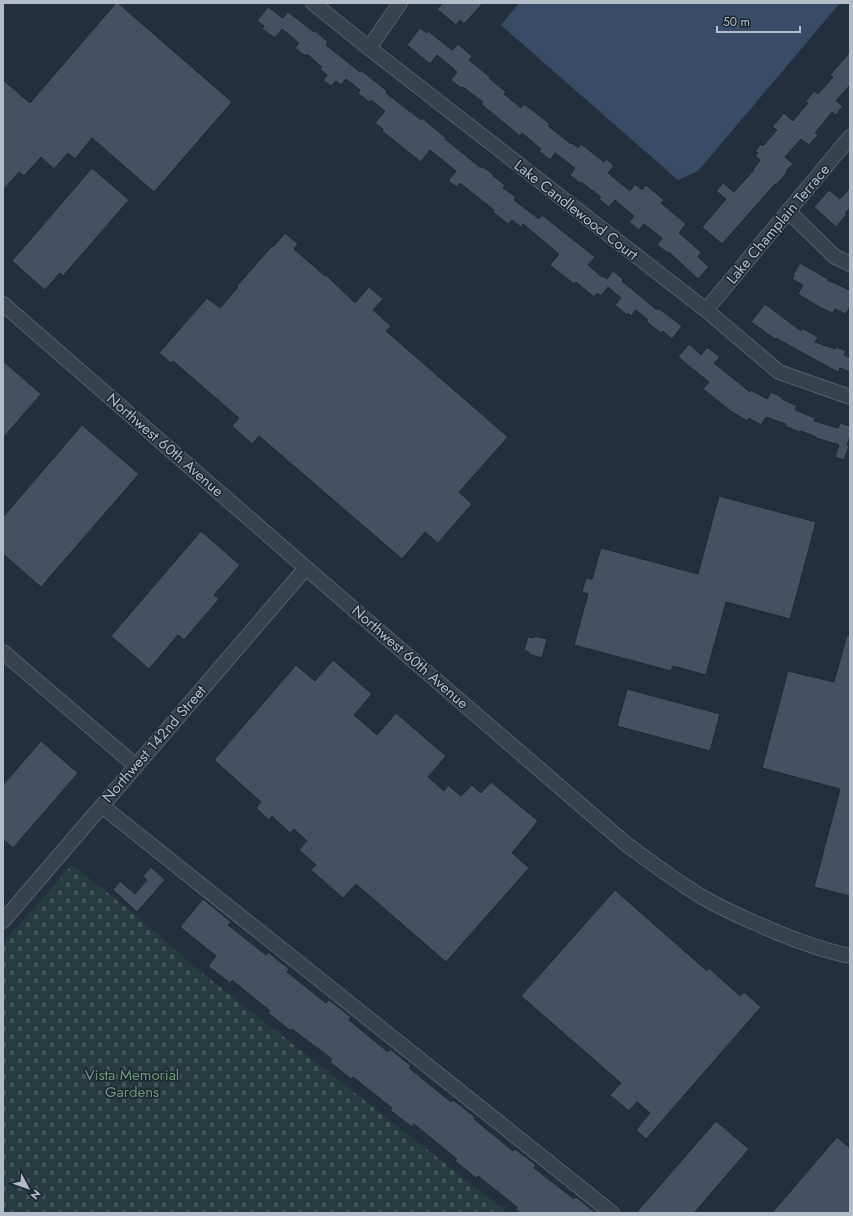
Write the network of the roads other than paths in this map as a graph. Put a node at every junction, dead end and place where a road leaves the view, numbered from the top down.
1 (313, 3) edge
2 (400, 3) edge
3 (369, 48) junction
4 (850, 137) edge
5 (788, 211) junction
6 (850, 264) edge
7 (3, 304) edge
8 (706, 310) junction
9 (850, 397) edge
10 (306, 568) junction
11 (3, 652) edge
12 (136, 766) junction
13 (102, 806) junction
14 (4, 917) edge
15 (850, 956) edge
16 (612, 1213) edge

1 - 3 street, Lake Candlewood Court
2 - 3 street
3 - 8 street, Lake Candlewood Court
4 - 5 street, Lake Champlain Terrace
5 - 6 street
5 - 8 street, Lake Champlain Terrace
7 - 10 street, Northwest 60th Avenue
8 - 9 street, Lake Candlewood Court
10 - 12 street, Northwest 142nd Street
10 - 15 street, Northwest 60th Avenue
11 - 12 street
12 - 13 street, Northwest 142nd Street
13 - 14 street, Northwest 142nd Street
13 - 16 street

